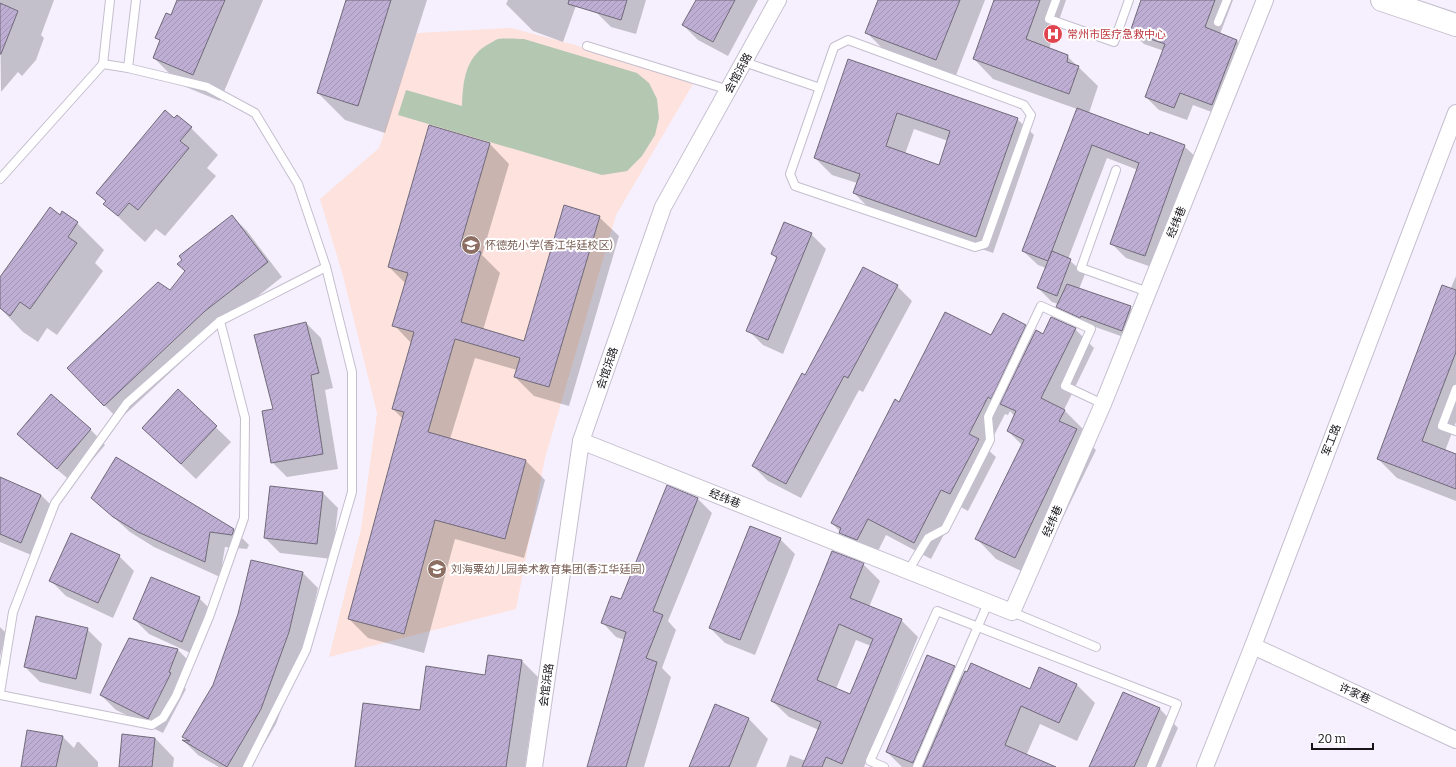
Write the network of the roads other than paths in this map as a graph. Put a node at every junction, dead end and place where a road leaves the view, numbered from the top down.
1 (110, 0) edge
2 (136, 0) edge
3 (778, 0) edge
4 (1056, 0) edge
5 (1129, 0) edge
6 (1227, 0) edge
7 (1265, 0) edge
8 (1382, 0) edge
9 (1218, 22) dead end
10 (1456, 25) edge
11 (587, 46) dead end
12 (744, 62) junction
13 (103, 64) junction
14 (128, 68) junction
15 (820, 88) junction
16 (728, 90) junction
17 (1456, 113) edge
18 (1116, 170) dead end
19 (0, 179) edge
20 (326, 267) junction
21 (1148, 292) junction
22 (220, 321) junction
23 (1456, 389) edge
24 (1103, 404) junction
25 (1456, 431) edge
26 (581, 441) junction
27 (908, 571) junction
28 (988, 603) junction
29 (1012, 612) junction
30 (977, 627) junction
31 (1253, 646) junction
32 (1096, 647) dead end
33 (0, 694) edge
34 (1456, 740) edge
35 (247, 767) edge
36 (534, 767) edge
37 (884, 767) edge
38 (916, 767) edge
39 (1151, 767) edge
40 (1205, 767) edge

1 - 13 lane
2 - 14 lane
3 - 12 street, 会馆浜路
4 - 5 lane
6 - 9 lane
7 - 21 street, 经纬巷
8 - 10 street
11 - 16 lane
12 - 15 lane
12 - 16 street, 会馆浜路
13 - 14 lane
13 - 19 lane
14 - 20 lane
15 - 15 lane
16 - 26 street, 会馆浜路
17 - 31 street, 军工路
18 - 21 lane
20 - 22 lane
20 - 35 lane
21 - 24 street, 经纬巷
22 - 33 lane
22 - 33 lane
23 - 25 lane
24 - 27 lane
24 - 29 street, 经纬巷
26 - 27 street, 经纬巷
26 - 36 street, 会馆浜路
27 - 28 street, 经纬巷
28 - 29 street, 经纬巷
28 - 30 lane
29 - 32 lane
30 - 37 lane
30 - 38 lane
30 - 39 lane
31 - 34 street, 许家巷
31 - 40 street, 军工路

